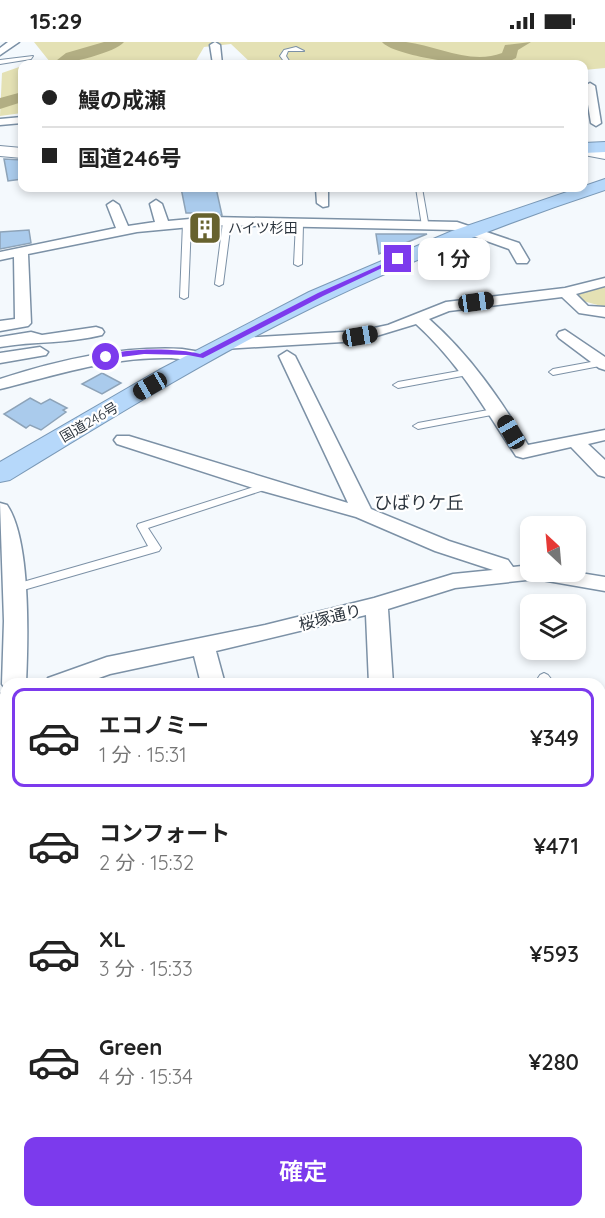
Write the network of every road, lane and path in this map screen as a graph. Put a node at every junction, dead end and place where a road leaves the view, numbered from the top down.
1 (12, 43) edge
2 (215, 45) dead end
3 (302, 51) dead end
4 (0, 52) edge
5 (31, 57) dead end
6 (217, 60) edge
7 (286, 60) edge
8 (0, 62) edge
9 (588, 86) edge
10 (605, 87) edge
11 (588, 90) edge
12 (18, 120) edge
13 (0, 122) edge
14 (596, 123) dead end
15 (588, 132) edge
16 (605, 132) edge
17 (605, 147) edge
18 (588, 149) edge
19 (588, 150) edge
20 (0, 151) edge
21 (18, 153) edge
22 (605, 154) edge
23 (605, 184) edge
24 (588, 187) edge
25 (323, 192) edge
26 (420, 192) edge
27 (568, 192) edge
28 (324, 203) dead end
29 (156, 204) dead end
30 (113, 205) dead end
31 (227, 222) junction
32 (187, 223) junction
33 (162, 225) junction
34 (299, 225) junction
35 (426, 226) junction
36 (123, 230) junction
37 (468, 230) junction
38 (21, 253) junction
39 (0, 256) edge
40 (522, 260) dead end
41 (298, 264) dead end
42 (605, 282) edge
43 (219, 284) dead end
44 (565, 292) junction
45 (184, 297) dead end
46 (605, 312) edge
47 (417, 317) junction
48 (0, 326) edge
49 (96, 332) dead end
50 (565, 335) dead end
51 (0, 342) edge
52 (223, 344) junction
53 (41, 346) junction
54 (201, 356) junction
55 (287, 356) dead end
56 (0, 358) edge
57 (601, 358) edge
58 (47, 368) junction
59 (470, 372) junction
60 (553, 372) dead end
61 (0, 384) edge
62 (398, 385) dead end
63 (500, 411) junction
64 (418, 426) dead end
65 (605, 435) edge
66 (123, 440) dead end
67 (575, 441) junction
68 (605, 471) edge
69 (0, 474) edge
70 (266, 486) junction
71 (0, 509) edge
72 (363, 513) junction
73 (506, 575) junction
74 (605, 584) edge
75 (13, 589) junction
76 (377, 605) junction
77 (203, 646) junction
78 (15, 678) edge
79 (73, 678) edge
80 (211, 678) edge
81 (381, 678) edge

1 - 4 street
2 - 6 street
3 - 7 lane
5 - 8 lane
9 - 10 street
11 - 14 street
12 - 13 street
15 - 16 street
17 - 18 highway
19 - 22 main road
20 - 21 main road
23 - 24 highway, 国道246号
25 - 28 street
26 - 35 lane
27 - 37 highway, 国道246号
29 - 33 street
30 - 36 street
31 - 32 street
31 - 34 street
31 - 43 lane
32 - 33 street
32 - 45 lane
33 - 36 street
34 - 35 street
34 - 41 lane
35 - 37 street
36 - 38 street
37 - 40 street
37 - 52 highway, 国道246号
38 - 39 street
38 - 48 street
42 - 44 street
44 - 46 street
44 - 47 street
47 - 52 street
47 - 59 street
49 - 53 street
50 - 57 street
51 - 53 street
52 - 54 highway, 国道246号
53 - 56 street
53 - 58 street
54 - 58 street
54 - 69 highway, 国道246号
55 - 72 street
57 - 60 lane
58 - 61 street
59 - 62 lane
59 - 63 street
63 - 64 lane
63 - 67 street
65 - 67 street
66 - 70 street
67 - 68 street
70 - 72 street
70 - 75 lane
71 - 75 street
72 - 73 street
73 - 74 street, 桜塚通り
73 - 76 street, 桜塚通り
75 - 78 street
76 - 77 street, 桜塚通り
76 - 81 street
77 - 79 street, 桜塚通り
77 - 80 street

